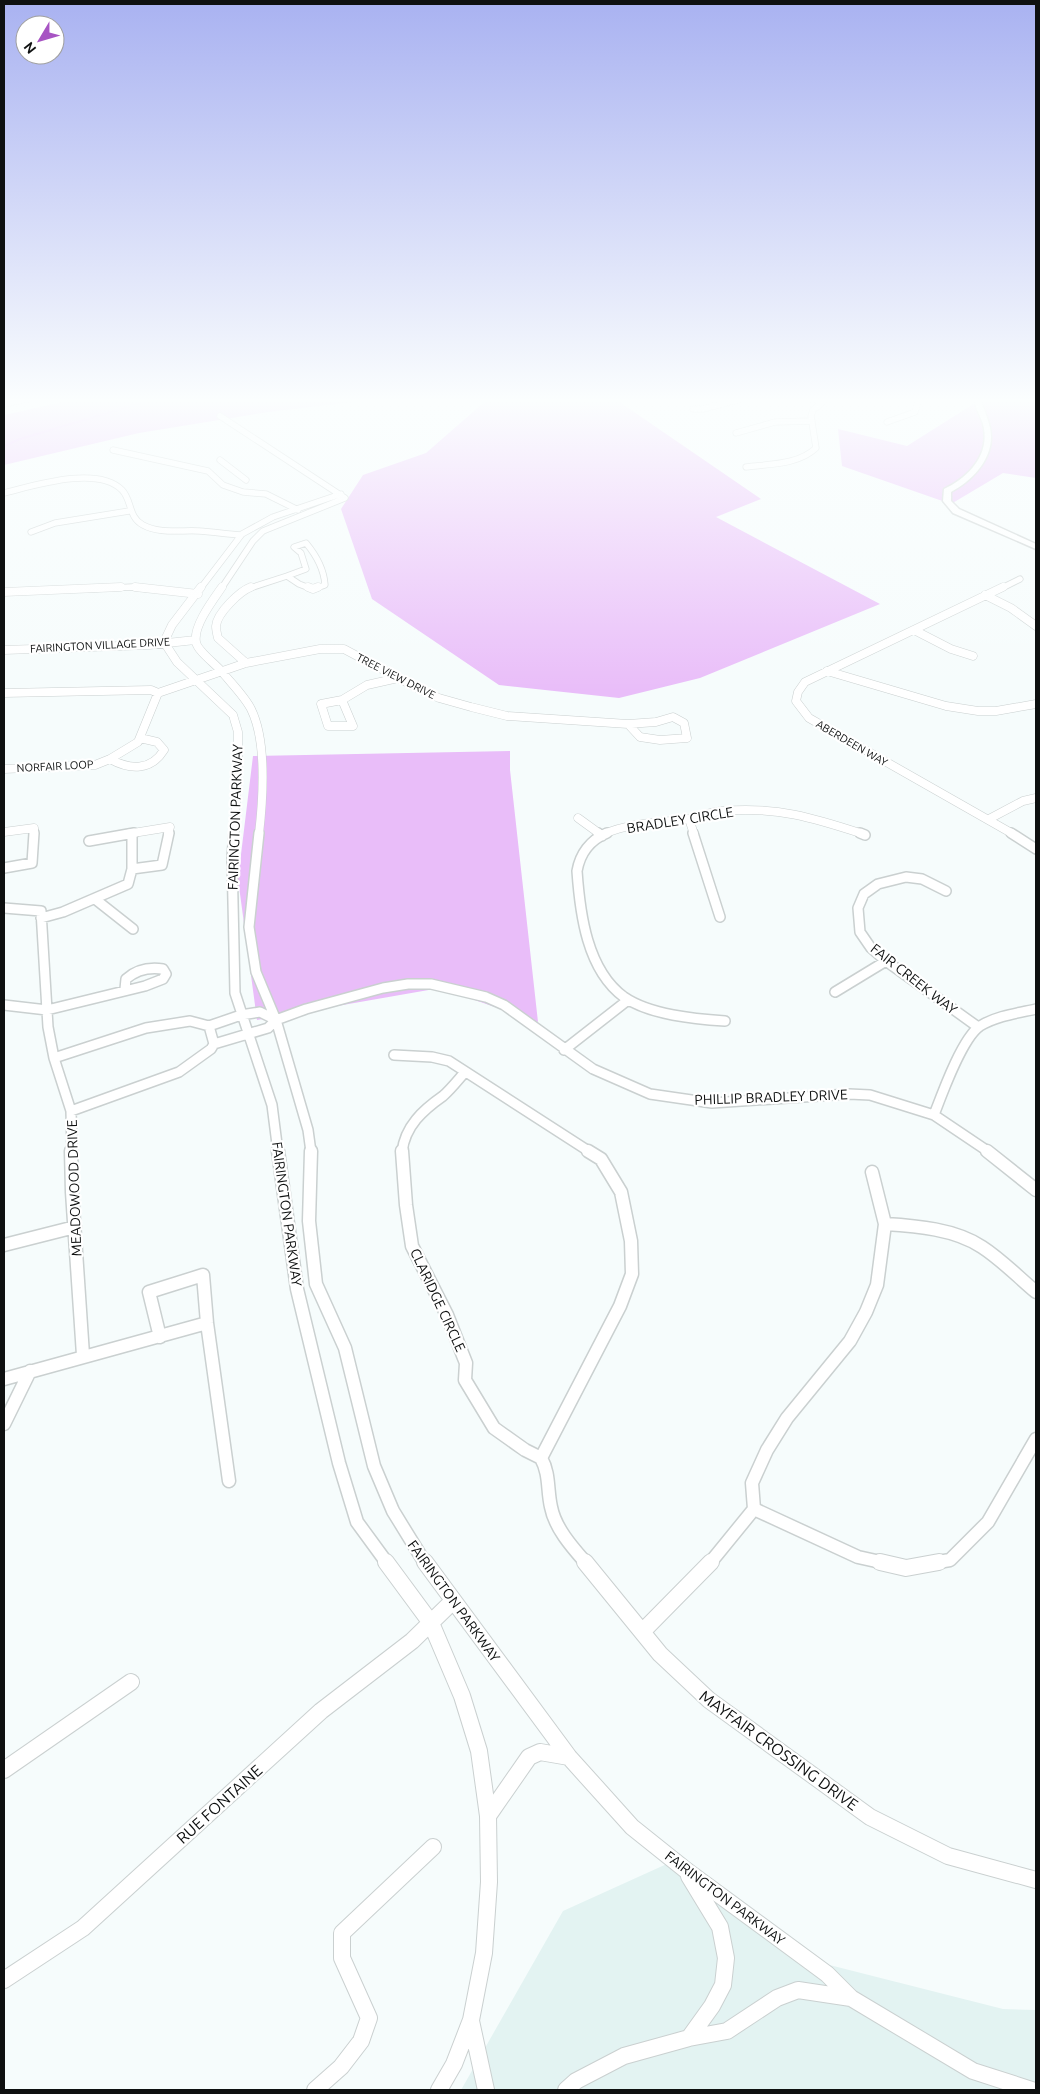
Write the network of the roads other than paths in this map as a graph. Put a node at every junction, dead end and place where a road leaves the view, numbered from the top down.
1 (124, 496) edge
2 (269, 496) edge
3 (336, 496) edge
4 (344, 496) edge
5 (947, 496) edge
6 (295, 509) junction
7 (129, 511) junction
8 (305, 514) junction
9 (31, 532) dead end
10 (241, 536) junction
11 (1036, 547) edge
12 (287, 576) junction
13 (1020, 578) dead end
14 (4, 592) edge
15 (198, 594) junction
16 (985, 595) junction
17 (1036, 626) edge
18 (914, 630) junction
19 (195, 640) junction
20 (164, 642) junction
21 (4, 650) edge
22 (973, 656) dead end
23 (246, 663) junction
24 (222, 671) junction
25 (828, 671) junction
26 (398, 678) junction
27 (197, 680) junction
28 (4, 693) edge
29 (158, 693) junction
30 (342, 700) junction
31 (1036, 704) edge
32 (628, 724) junction
33 (140, 738) junction
34 (110, 759) junction
35 (4, 770) edge
36 (1036, 798) edge
37 (578, 818) dead end
38 (689, 819) junction
39 (989, 819) junction
40 (4, 832) edge
41 (132, 835) junction
42 (865, 835) dead end
43 (602, 836) junction
44 (89, 841) dead end
45 (1036, 850) edge
46 (4, 868) edge
47 (132, 869) junction
48 (946, 891) dead end
49 (95, 899) junction
50 (4, 908) edge
51 (720, 917) dead end
52 (41, 918) junction
53 (133, 928) dead end
54 (886, 961) junction
55 (125, 989) dead end
56 (835, 992) dead end
57 (628, 1000) junction
58 (4, 1005) edge
59 (1036, 1009) edge
60 (47, 1010) junction
61 (241, 1015) junction
62 (276, 1020) junction
63 (725, 1021) dead end
64 (209, 1026) junction
65 (978, 1027) junction
66 (248, 1036) junction
67 (214, 1044) junction
68 (564, 1050) junction
69 (394, 1055) dead end
70 (54, 1058) junction
71 (465, 1072) junction
72 (71, 1111) junction
73 (934, 1115) junction
74 (872, 1172) dead end
75 (1036, 1190) edge
76 (885, 1224) junction
77 (75, 1227) junction
78 (4, 1245) edge
79 (1036, 1292) edge
80 (207, 1323) junction
81 (160, 1337) junction
82 (83, 1355) junction
83 (30, 1371) junction
84 (4, 1379) edge
85 (4, 1424) edge
86 (1036, 1439) edge
87 (542, 1458) junction
88 (229, 1481) dead end
89 (754, 1508) junction
90 (453, 1601) junction
91 (431, 1623) junction
92 (642, 1632) junction
93 (131, 1682) dead end
94 (569, 1757) junction
95 (4, 1770) edge
96 (488, 1816) junction
97 (433, 1847) dead end
98 (687, 1871) junction
99 (1036, 1880) edge
100 (4, 1980) edge
101 (850, 1998) junction
102 (471, 2020) junction
103 (689, 2038) junction
104 (315, 2090) edge
105 (439, 2090) edge
106 (486, 2090) edge
107 (566, 2090) edge
108 (1032, 2090) edge

1 - 7 street
2 - 6 street
3 - 6 street
4 - 8 street
5 - 11 street
6 - 8 street
6 - 10 street
7 - 9 street
7 - 10 street
8 - 19 street
10 - 15 street
12 - 12 street
12 - 23 street
13 - 16 street, ABERDEEN WAY
14 - 15 street
15 - 20 street
16 - 17 street
16 - 18 street, ABERDEEN WAY
18 - 22 street
18 - 25 street, ABERDEEN WAY
19 - 20 street, FAIRINGTON VILLAGE DRIVE
19 - 24 street, FAIRINGTON PARKWAY
20 - 21 street, FAIRINGTON VILLAGE DRIVE
20 - 27 street, FAIRINGTON PARKWAY
23 - 24 street, TREE VIEW DRIVE
23 - 26 street, TREE VIEW DRIVE
24 - 27 street, TREE VIEW DRIVE
24 - 62 street, FAIRINGTON PARKWAY
25 - 31 street
25 - 39 street, ABERDEEN WAY
26 - 30 street
26 - 32 street, TREE VIEW DRIVE
27 - 29 street
27 - 61 street, FAIRINGTON PARKWAY
28 - 29 street
29 - 33 street
30 - 30 street
32 - 32 street, TREE VIEW DRIVE
33 - 34 street, NORFAIR LOOP
33 - 34 street
34 - 35 street, NORFAIR LOOP
36 - 39 street
37 - 43 street
38 - 42 street, BRADLEY CIRCLE
38 - 43 street, BRADLEY CIRCLE
38 - 51 street
39 - 45 street, ABERDEEN WAY
40 - 46 street
41 - 44 street
41 - 47 street
41 - 47 street
43 - 57 street, BRADLEY CIRCLE
47 - 49 street
48 - 54 street, FAIR CREEK WAY
49 - 52 street
49 - 53 street
50 - 52 street
52 - 60 street, MEADOWOOD DRIVE
54 - 56 street
54 - 65 street, FAIR CREEK WAY
55 - 60 street
57 - 63 street, BRADLEY CIRCLE
57 - 68 street
58 - 60 street
59 - 65 street
60 - 70 street, MEADOWOOD DRIVE
61 - 62 street
61 - 64 street
61 - 66 street, FAIRINGTON PARKWAY
62 - 66 street, PHILLIP BRADLEY DRIVE
62 - 68 street, PHILLIP BRADLEY DRIVE
62 - 90 street, FAIRINGTON PARKWAY
64 - 67 street
64 - 70 street
65 - 73 street
66 - 67 street, PHILLIP BRADLEY DRIVE
66 - 91 street, FAIRINGTON PARKWAY
67 - 72 street
68 - 73 street, PHILLIP BRADLEY DRIVE
69 - 71 street
70 - 72 street, MEADOWOOD DRIVE
71 - 87 street, CLARIDGE CIRCLE
71 - 87 street
72 - 77 street, MEADOWOOD DRIVE
73 - 75 street, PHILLIP BRADLEY DRIVE
74 - 76 street
76 - 79 street
76 - 89 street
77 - 78 street
77 - 82 street, MEADOWOOD DRIVE
80 - 81 street
80 - 81 street
80 - 88 street
81 - 82 street
82 - 83 street
83 - 84 street
83 - 85 street
86 - 89 street
87 - 92 street, MAYFAIR CROSSING DRIVE
89 - 92 street
90 - 91 street, RUE FONTAINE
90 - 94 street, FAIRINGTON PARKWAY
91 - 96 street, FAIRINGTON PARKWAY
91 - 100 street, RUE FONTAINE
92 - 99 street, MAYFAIR CROSSING DRIVE
93 - 95 street
94 - 96 street
94 - 98 street, FAIRINGTON PARKWAY
96 - 102 street, FAIRINGTON PARKWAY
97 - 104 street
98 - 101 street, FAIRINGTON PARKWAY
98 - 103 street
101 - 103 street
101 - 108 street
102 - 105 street, FAIRINGTON PARKWAY
102 - 106 street
103 - 107 street

